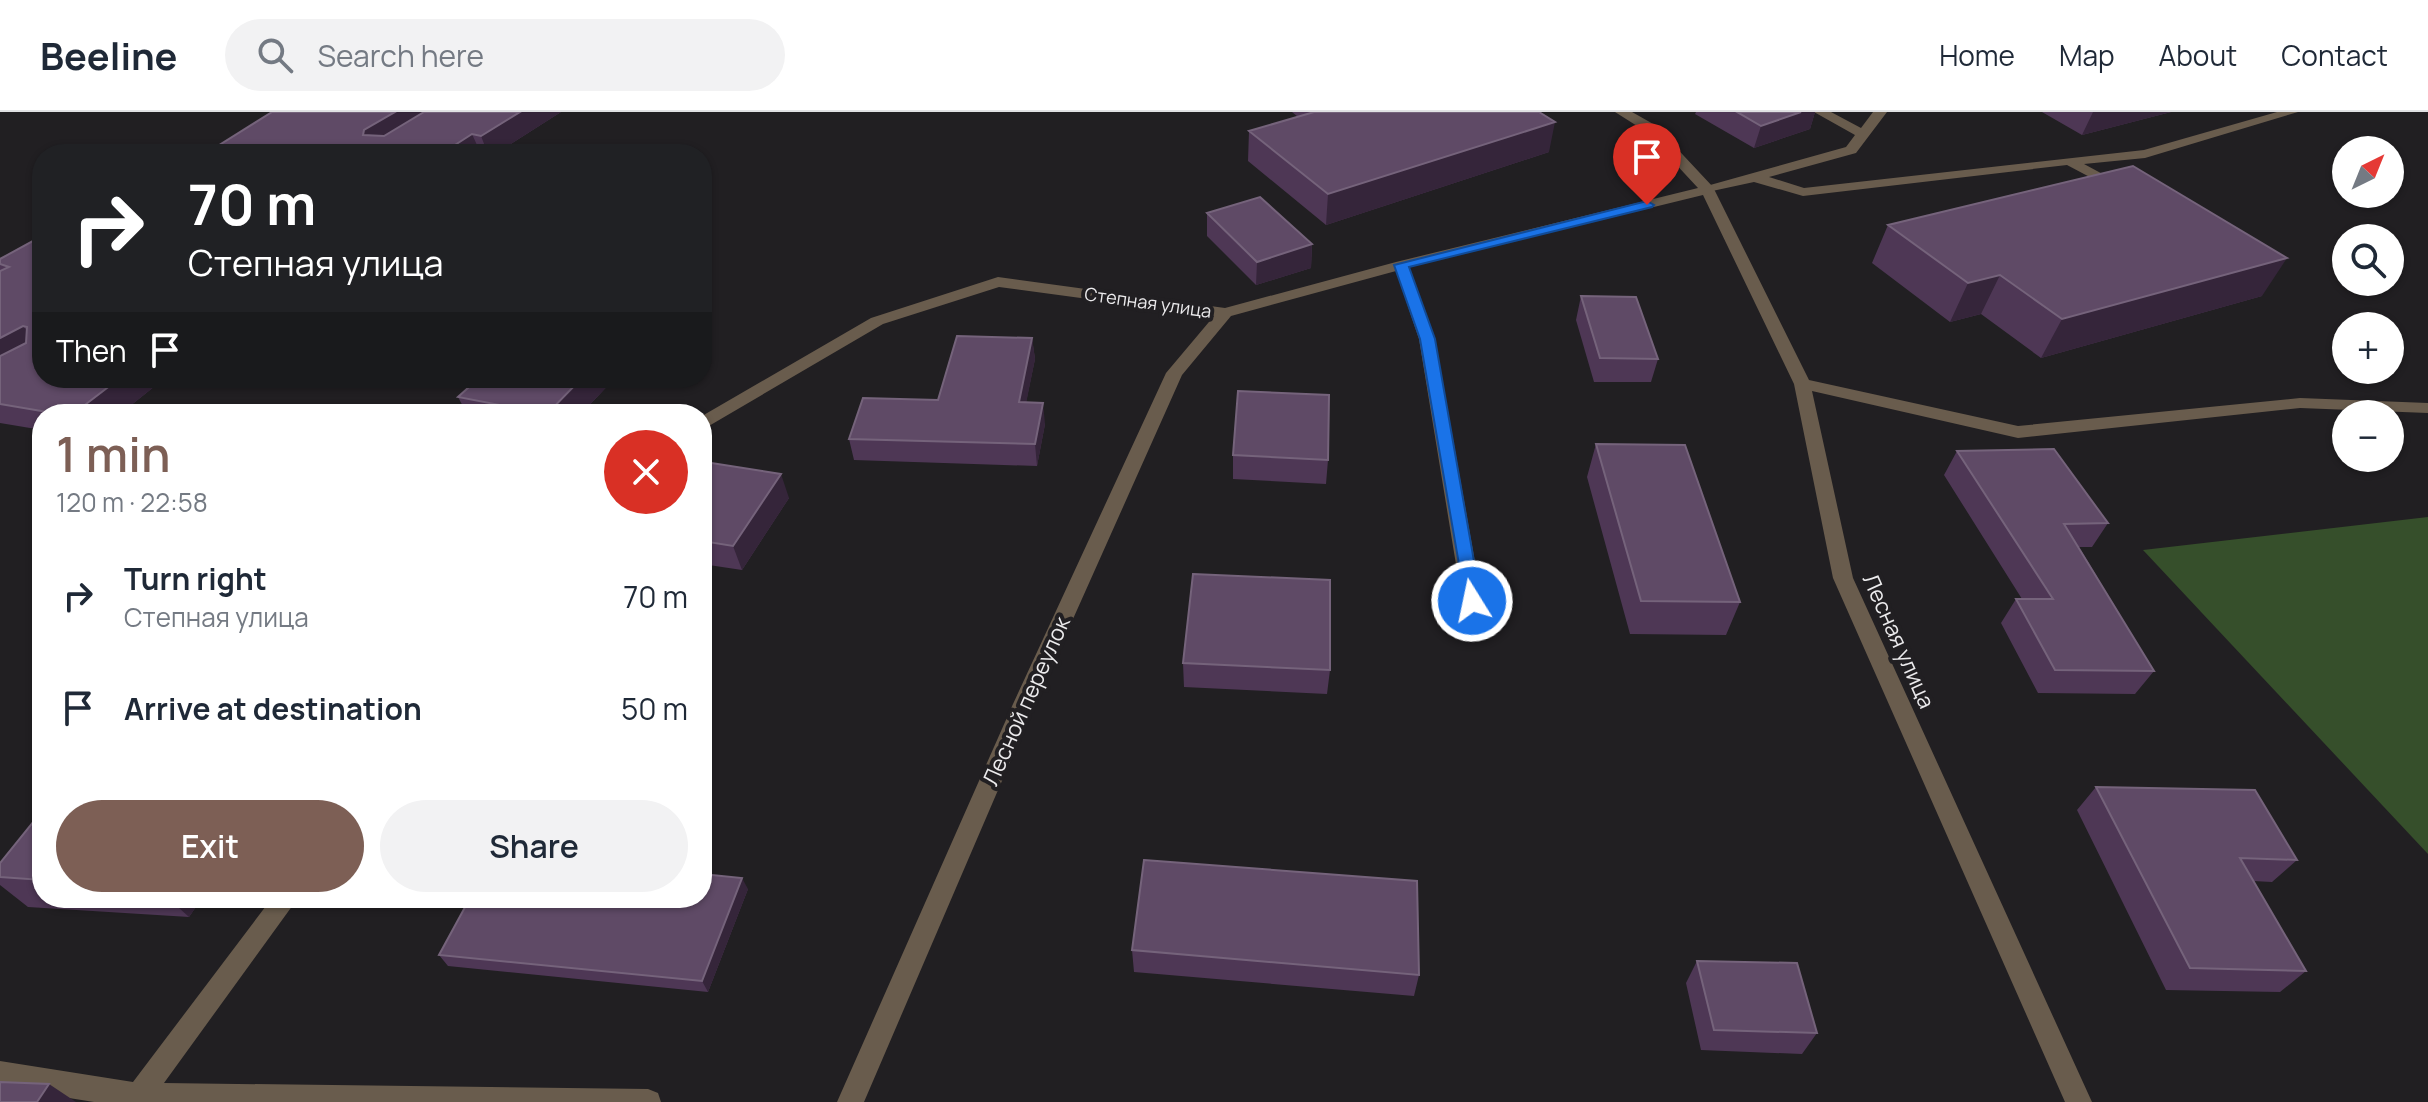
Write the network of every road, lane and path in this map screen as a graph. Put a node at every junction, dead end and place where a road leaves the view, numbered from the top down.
1 (1622, 112) edge
2 (1821, 112) edge
3 (1880, 112) edge
4 (2291, 112) edge
5 (1863, 134) junction
6 (2069, 161) junction
7 (1753, 177) junction
8 (1708, 190) junction
9 (2138, 200) edge
10 (1401, 265) junction
11 (1225, 313) junction
12 (1802, 384) junction
13 (2428, 408) edge
14 (712, 418) edge
15 (1472, 601) dead end
16 (279, 908) edge
17 (0, 1074) edge
18 (136, 1099) edge
19 (648, 1102) edge
20 (850, 1102) edge
21 (2079, 1102) edge

1 - 8 street, Лесная улица
2 - 5 street
3 - 5 street, Степная улица
4 - 6 street
5 - 7 street, Степная улица
6 - 7 street
6 - 9 street
7 - 8 street, Степная улица
8 - 10 street, Степная улица
8 - 12 street, Лесная улица
10 - 11 street, Степная улица
10 - 15 street
11 - 14 street, Степная улица
11 - 20 street, Лесной переулок
12 - 13 street
12 - 21 street, Лесная улица
16 - 18 street
17 - 18 street
18 - 19 street

